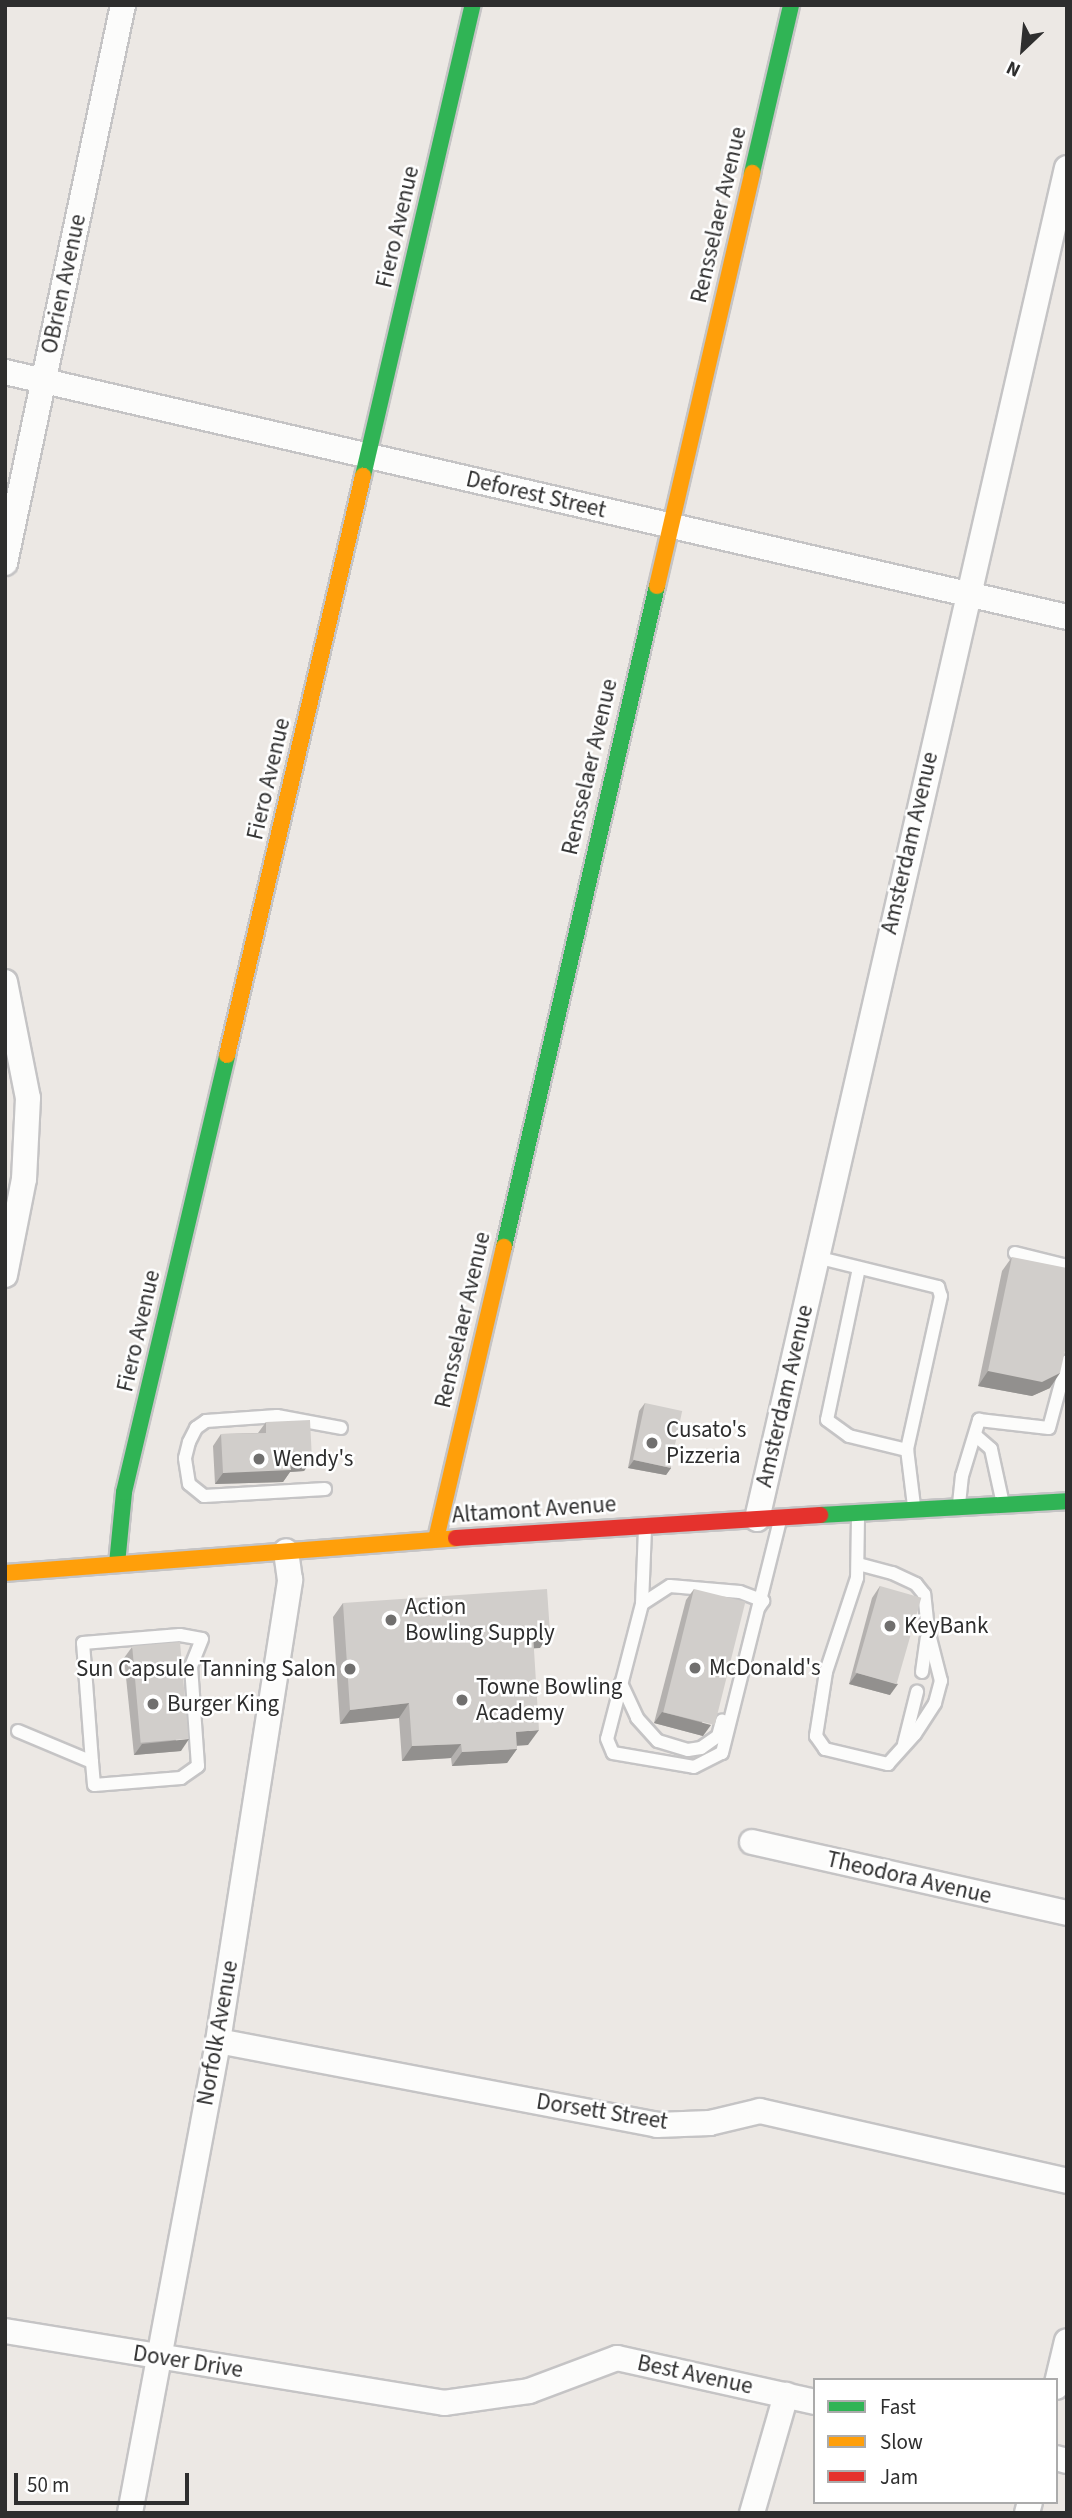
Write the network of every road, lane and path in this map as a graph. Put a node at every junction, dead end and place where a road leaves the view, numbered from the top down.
1 (123, 5) edge
2 (473, 5) edge
3 (791, 5) edge
4 (1067, 168) edge
5 (5, 372) edge
6 (43, 382) junction
7 (368, 457) junction
8 (669, 526) junction
9 (5, 563) edge
10 (967, 592) junction
11 (1067, 617) edge
12 (5, 982) edge
13 (1015, 1253) dead end
14 (816, 1257) junction
15 (1067, 1266) edge
16 (859, 1268) junction
17 (5, 1275) edge
18 (1067, 1361) edge
19 (341, 1429) dead end
20 (975, 1435) junction
21 (907, 1450) junction
22 (325, 1489) dead end
23 (1067, 1501) edge
24 (1003, 1504) junction
25 (959, 1507) junction
26 (915, 1510) junction
27 (858, 1513) junction
28 (769, 1518) junction
29 (646, 1525) junction
30 (436, 1539) junction
31 (286, 1551) junction
32 (117, 1564) junction
33 (859, 1564) junction
34 (5, 1573) edge
35 (763, 1601) junction
36 (642, 1604) junction
37 (928, 1630) junction
38 (922, 1672) dead end
39 (621, 1683) junction
40 (917, 1692) dead end
41 (18, 1731) dead end
42 (902, 1747) junction
43 (92, 1762) junction
44 (752, 1842) dead end
45 (1067, 1913) edge
46 (218, 2042) junction
47 (1067, 2181) edge
48 (5, 2331) edge
49 (1067, 2341) edge
50 (157, 2358) junction
51 (1058, 2378) edge
52 (372, 2390) joint
53 (786, 2395) junction
54 (813, 2402) edge
55 (130, 2513) edge
56 (752, 2513) edge

1 - 6 street, OBrien Avenue
2 - 7 street, Fiero Avenue
3 - 8 street, Rensselaer Avenue
4 - 10 street, Amsterdam Avenue
5 - 6 street, Deforest Street
6 - 7 street, Deforest Street
6 - 9 street, OBrien Avenue
7 - 8 street, Deforest Street
7 - 32 street, Fiero Avenue
8 - 10 street, Deforest Street
8 - 30 street, Rensselaer Avenue
10 - 11 street, Deforest Street
10 - 14 street, Amsterdam Avenue
12 - 17 street
13 - 15 lane
14 - 16 lane
14 - 28 street, Amsterdam Avenue
16 - 21 lane
16 - 21 lane
18 - 20 lane
19 - 22 lane
20 - 24 lane
20 - 25 lane
21 - 26 lane
23 - 24 street, Altamont Avenue
24 - 25 street, Altamont Avenue
25 - 26 street, Altamont Avenue
26 - 27 street, Altamont Avenue
27 - 28 street, Altamont Avenue
27 - 33 lane
28 - 29 street, Altamont Avenue
28 - 35 lane
29 - 30 street, Altamont Avenue
29 - 36 lane
30 - 31 street, Altamont Avenue
31 - 32 street, Altamont Avenue
31 - 46 street, Norfolk Avenue
32 - 34 street, Altamont Avenue
33 - 37 lane
33 - 42 lane
35 - 36 lane
35 - 39 lane
35 - 39 lane
36 - 39 lane
37 - 38 lane
37 - 42 lane
40 - 42 lane
41 - 43 lane
43 - 43 lane
44 - 45 street, Theodora Avenue
46 - 47 street, Dorsett Street
46 - 50 street, Norfolk Avenue
48 - 50 street, Dover Drive
49 - 51 street
50 - 52 street, Dover Drive
50 - 55 street, Norfolk Avenue
52 - 53 street, Best Avenue
53 - 54 street, Best Avenue
53 - 56 street

